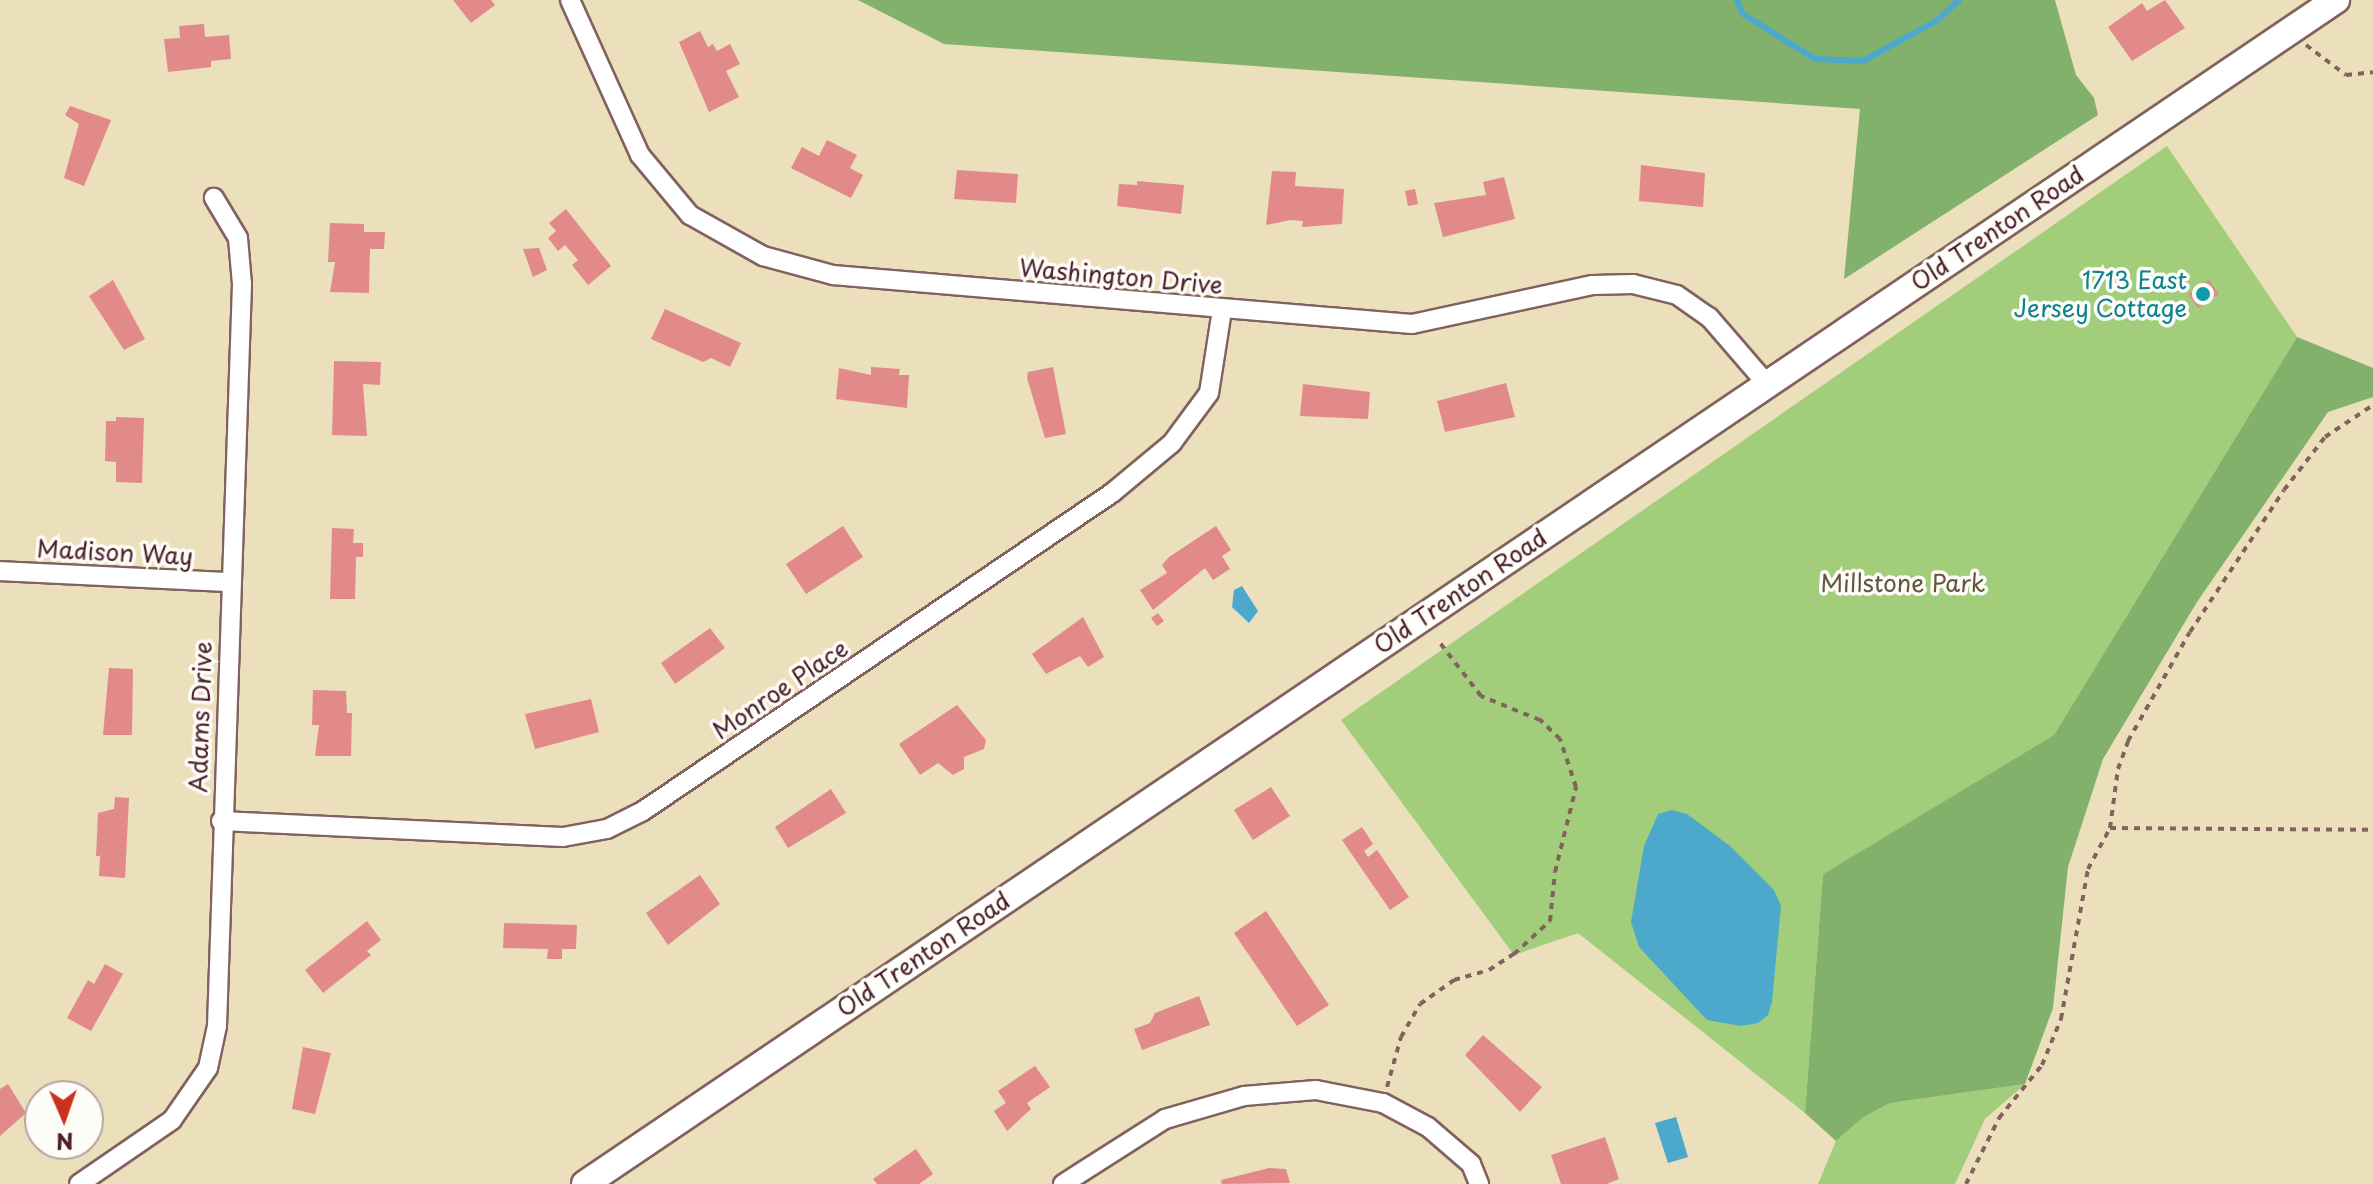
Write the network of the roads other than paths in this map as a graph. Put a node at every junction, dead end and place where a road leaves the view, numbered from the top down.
1 (570, 0) edge
2 (2336, 0) edge
3 (214, 198) dead end
4 (1222, 310) junction
5 (1766, 383) junction
6 (0, 571) edge
7 (228, 582) junction
8 (221, 821) junction
9 (79, 1184) edge
10 (585, 1184) edge
11 (1063, 1184) edge
12 (1479, 1184) edge

1 - 4 street, Washington Drive
2 - 5 main road, Old Trenton Road
3 - 7 street, Adams Drive
4 - 5 street, Washington Drive
4 - 8 street, Monroe Place
5 - 10 main road, Old Trenton Road
6 - 7 street, Madison Way
7 - 8 street, Adams Drive
8 - 9 street, Adams Drive
11 - 12 street

